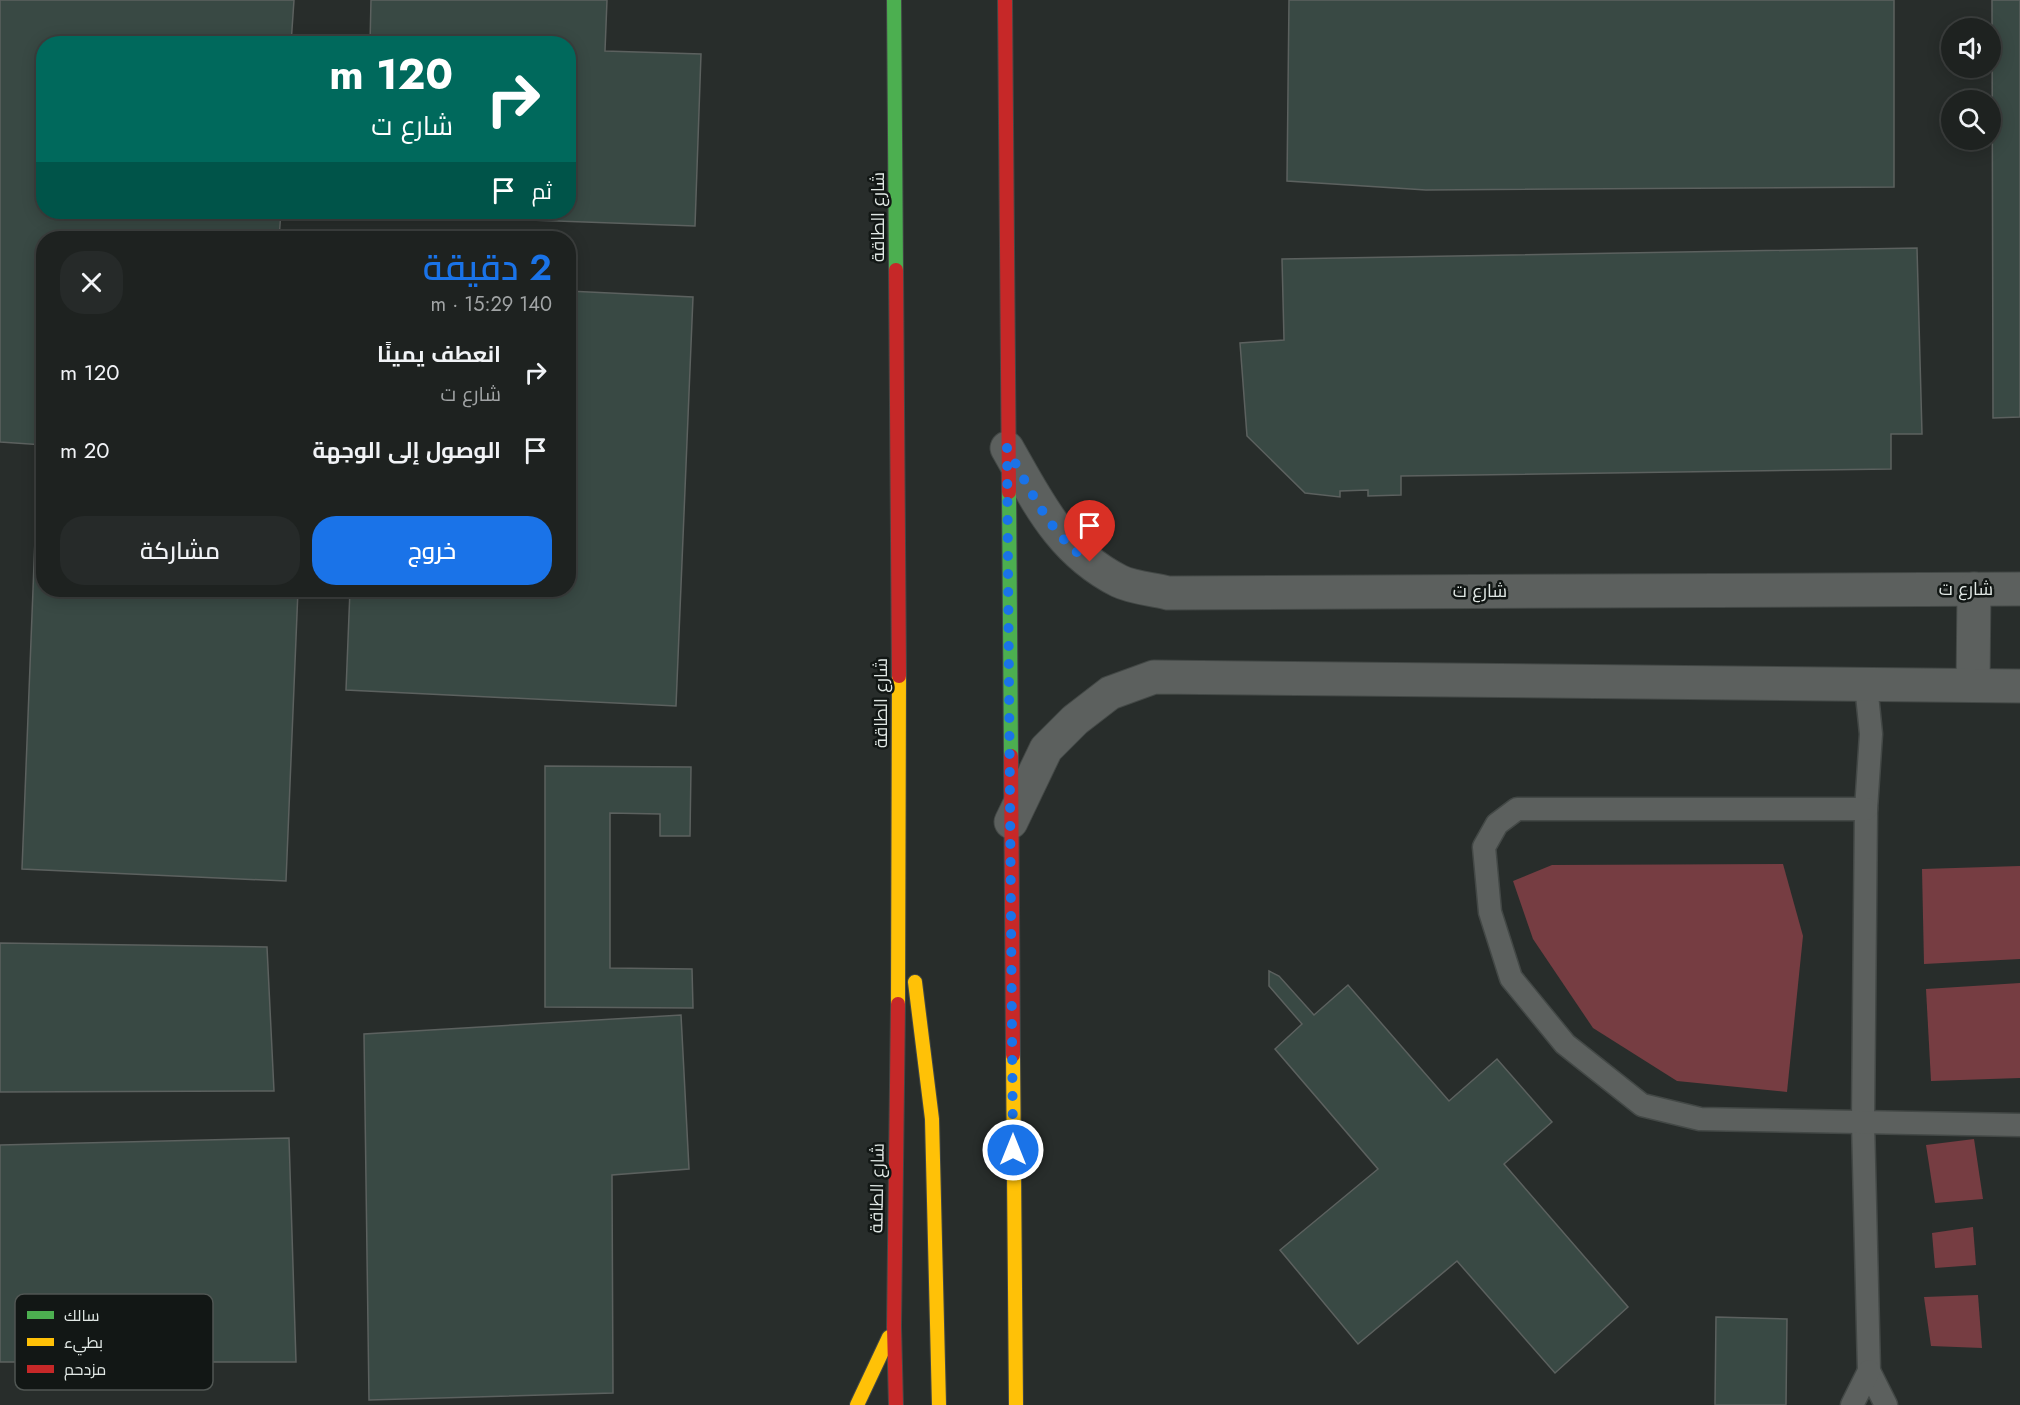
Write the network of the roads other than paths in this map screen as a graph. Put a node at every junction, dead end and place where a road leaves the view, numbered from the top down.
1 (894, 0) edge
2 (1005, 0) edge
3 (1007, 448) junction
4 (1974, 589) junction
5 (2020, 589) edge
6 (1866, 685) junction
7 (1973, 685) junction
8 (2020, 686) edge
9 (1866, 809) junction
10 (1011, 822) junction
11 (900, 855) junction
12 (1863, 1122) junction
13 (2020, 1125) edge
14 (894, 1327) junction
15 (1015, 1362) junction
16 (1869, 1371) junction
17 (1029, 1394) dead end
18 (857, 1405) edge
19 (896, 1405) edge
20 (939, 1405) edge
21 (1016, 1405) edge
22 (1852, 1405) edge
23 (1886, 1405) edge

1 - 11 main road, شارع الطاقة
2 - 3 main road
3 - 4 street, شارع ت
3 - 10 main road
4 - 5 street, شارع ت
4 - 7 street
6 - 7 street
6 - 9 lane
6 - 10 street
7 - 8 street
9 - 12 lane
9 - 12 lane
10 - 15 main road
11 - 14 main road, شارع الطاقة
11 - 20 main road
12 - 13 lane
12 - 16 lane
14 - 18 main road
14 - 19 main road, شارع الطاقة
15 - 17 main road
15 - 21 main road
16 - 22 lane
16 - 23 lane

